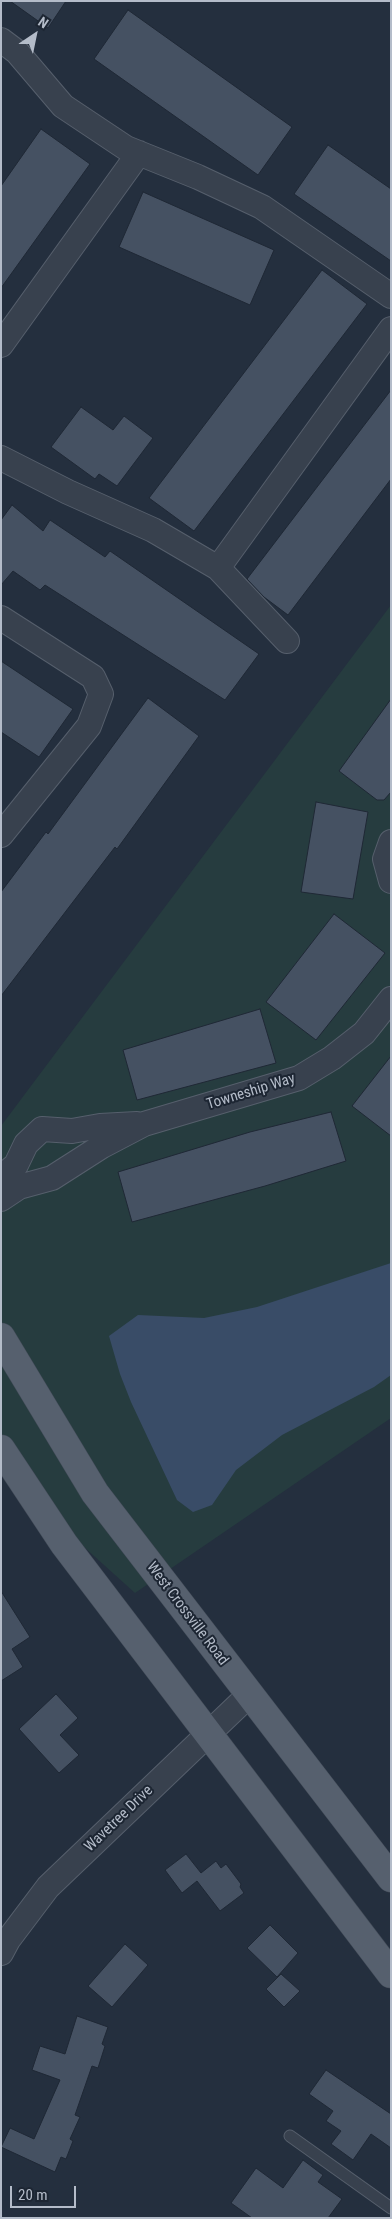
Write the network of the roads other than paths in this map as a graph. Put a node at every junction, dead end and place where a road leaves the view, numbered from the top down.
1 (1, 40) edge
2 (139, 153) junction
3 (391, 296) edge
4 (391, 329) edge
5 (1, 344) edge
6 (2, 461) edge
7 (218, 568) junction
8 (1, 618) edge
9 (287, 641) dead end
10 (1, 835) edge
11 (391, 842) edge
12 (391, 880) edge
13 (391, 999) edge
14 (144, 1124) junction
15 (1, 1177) edge
16 (1, 1199) edge
17 (1, 1337) edge
18 (1, 1449) edge
19 (249, 1695) junction
20 (208, 1734) junction
21 (391, 1878) edge
22 (1, 1953) edge
23 (391, 1974) edge
24 (290, 2136) dead end
25 (391, 2208) edge

1 - 2 street
2 - 3 street
2 - 5 street
4 - 7 street
6 - 7 street
7 - 9 street
8 - 10 street
11 - 12 street
13 - 14 street, Towneship Way
14 - 15 street, Towneship Way
14 - 16 street, Towneship Way
17 - 19 main road, West Crossville Road
18 - 20 main road
19 - 20 street, Wavetree Drive
19 - 21 main road, West Crossville Road
20 - 22 street, Wavetree Drive
20 - 23 main road
24 - 25 lane

